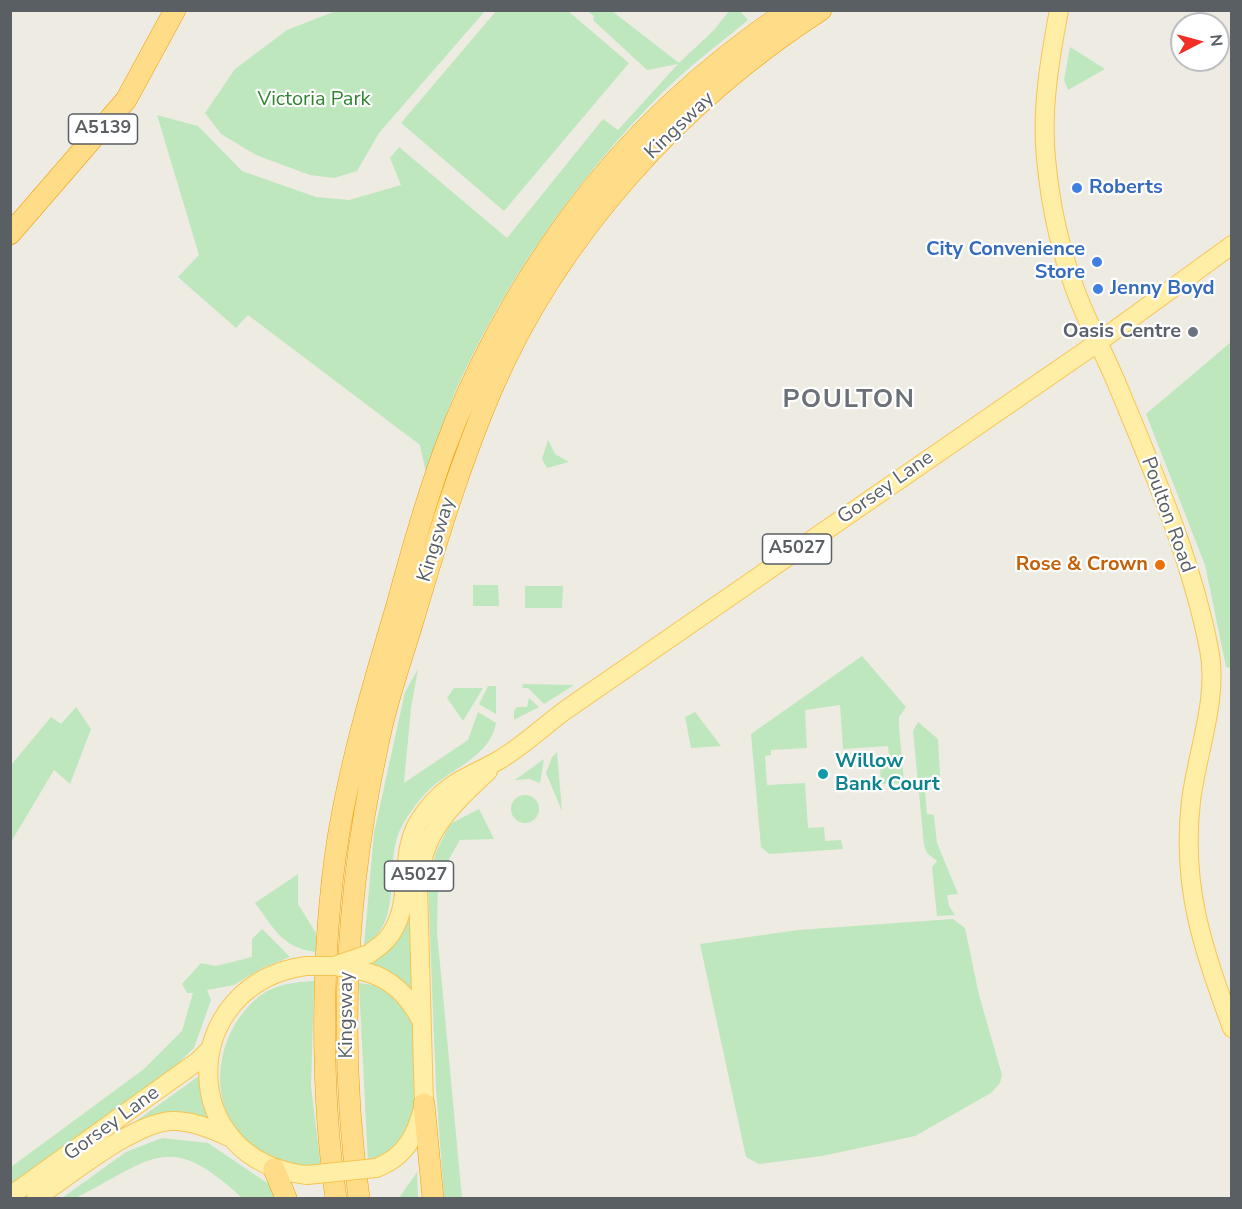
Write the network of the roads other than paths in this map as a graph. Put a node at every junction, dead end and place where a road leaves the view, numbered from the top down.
1 (175, 10) edge
2 (789, 10) edge
3 (821, 10) edge
4 (1059, 10) edge
5 (10, 234) edge
6 (1232, 245) edge
7 (1097, 343) junction
8 (500, 759) junction
9 (368, 963) junction
10 (422, 1022) junction
11 (1232, 1028) edge
12 (211, 1048) junction
13 (424, 1104) junction
14 (229, 1137) junction
15 (274, 1169) junction
16 (10, 1196) edge
17 (36, 1198) edge
18 (286, 1198) edge
19 (336, 1198) edge
20 (359, 1198) edge
21 (433, 1198) edge

1 - 5 highway, A5139
2 - 19 highway, Kingsway
3 - 20 highway, Kingsway
4 - 7 main road, Poulton Road
6 - 7 main road, A5027
7 - 8 main road, Gorsey Lane / A5027
7 - 11 main road, Poulton Road
8 - 9 main road, Gorsey Lane / A5027
8 - 10 main road, Gorsey Lane / A5027
9 - 10 main road
9 - 12 main road, Gorsey Lane / A5027, bridge
10 - 13 main road, Gorsey Lane
12 - 14 main road
12 - 16 main road, Gorsey Lane
13 - 15 main road, Gorsey Lane, bridge
13 - 21 highway
14 - 15 main road
14 - 17 main road, Gorsey Lane
15 - 18 highway

